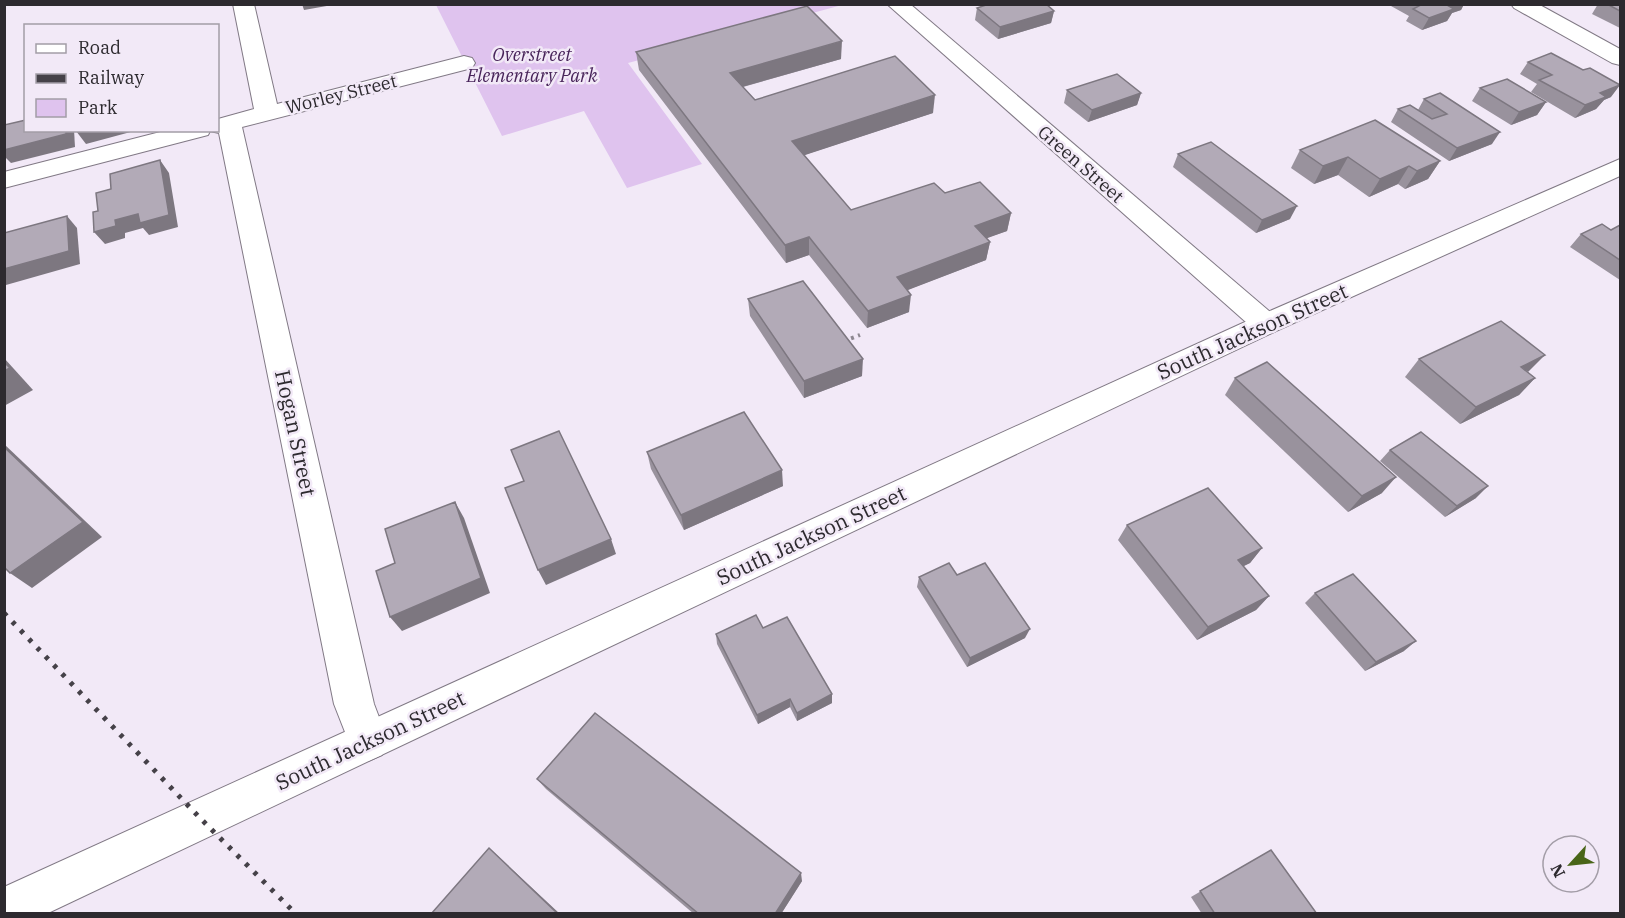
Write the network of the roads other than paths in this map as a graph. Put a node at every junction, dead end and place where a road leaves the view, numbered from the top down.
1 (243, 4) edge
2 (897, 4) edge
3 (1521, 4) edge
4 (1620, 58) edge
5 (464, 63) dead end
6 (267, 113) junction
7 (219, 125) edge
8 (192, 132) edge
9 (216, 132) edge
10 (1620, 167) edge
11 (4, 180) edge
12 (1266, 324) junction
13 (368, 741) junction
14 (4, 910) edge

1 - 6 street
2 - 12 street, Green Street
3 - 4 street
5 - 6 street, Worley Street
6 - 7 street, Worley Street
8 - 11 street, Worley Street
9 - 13 street, Hogan Street
10 - 12 street, South Jackson Street
12 - 13 street, South Jackson Street
13 - 14 street, South Jackson Street

